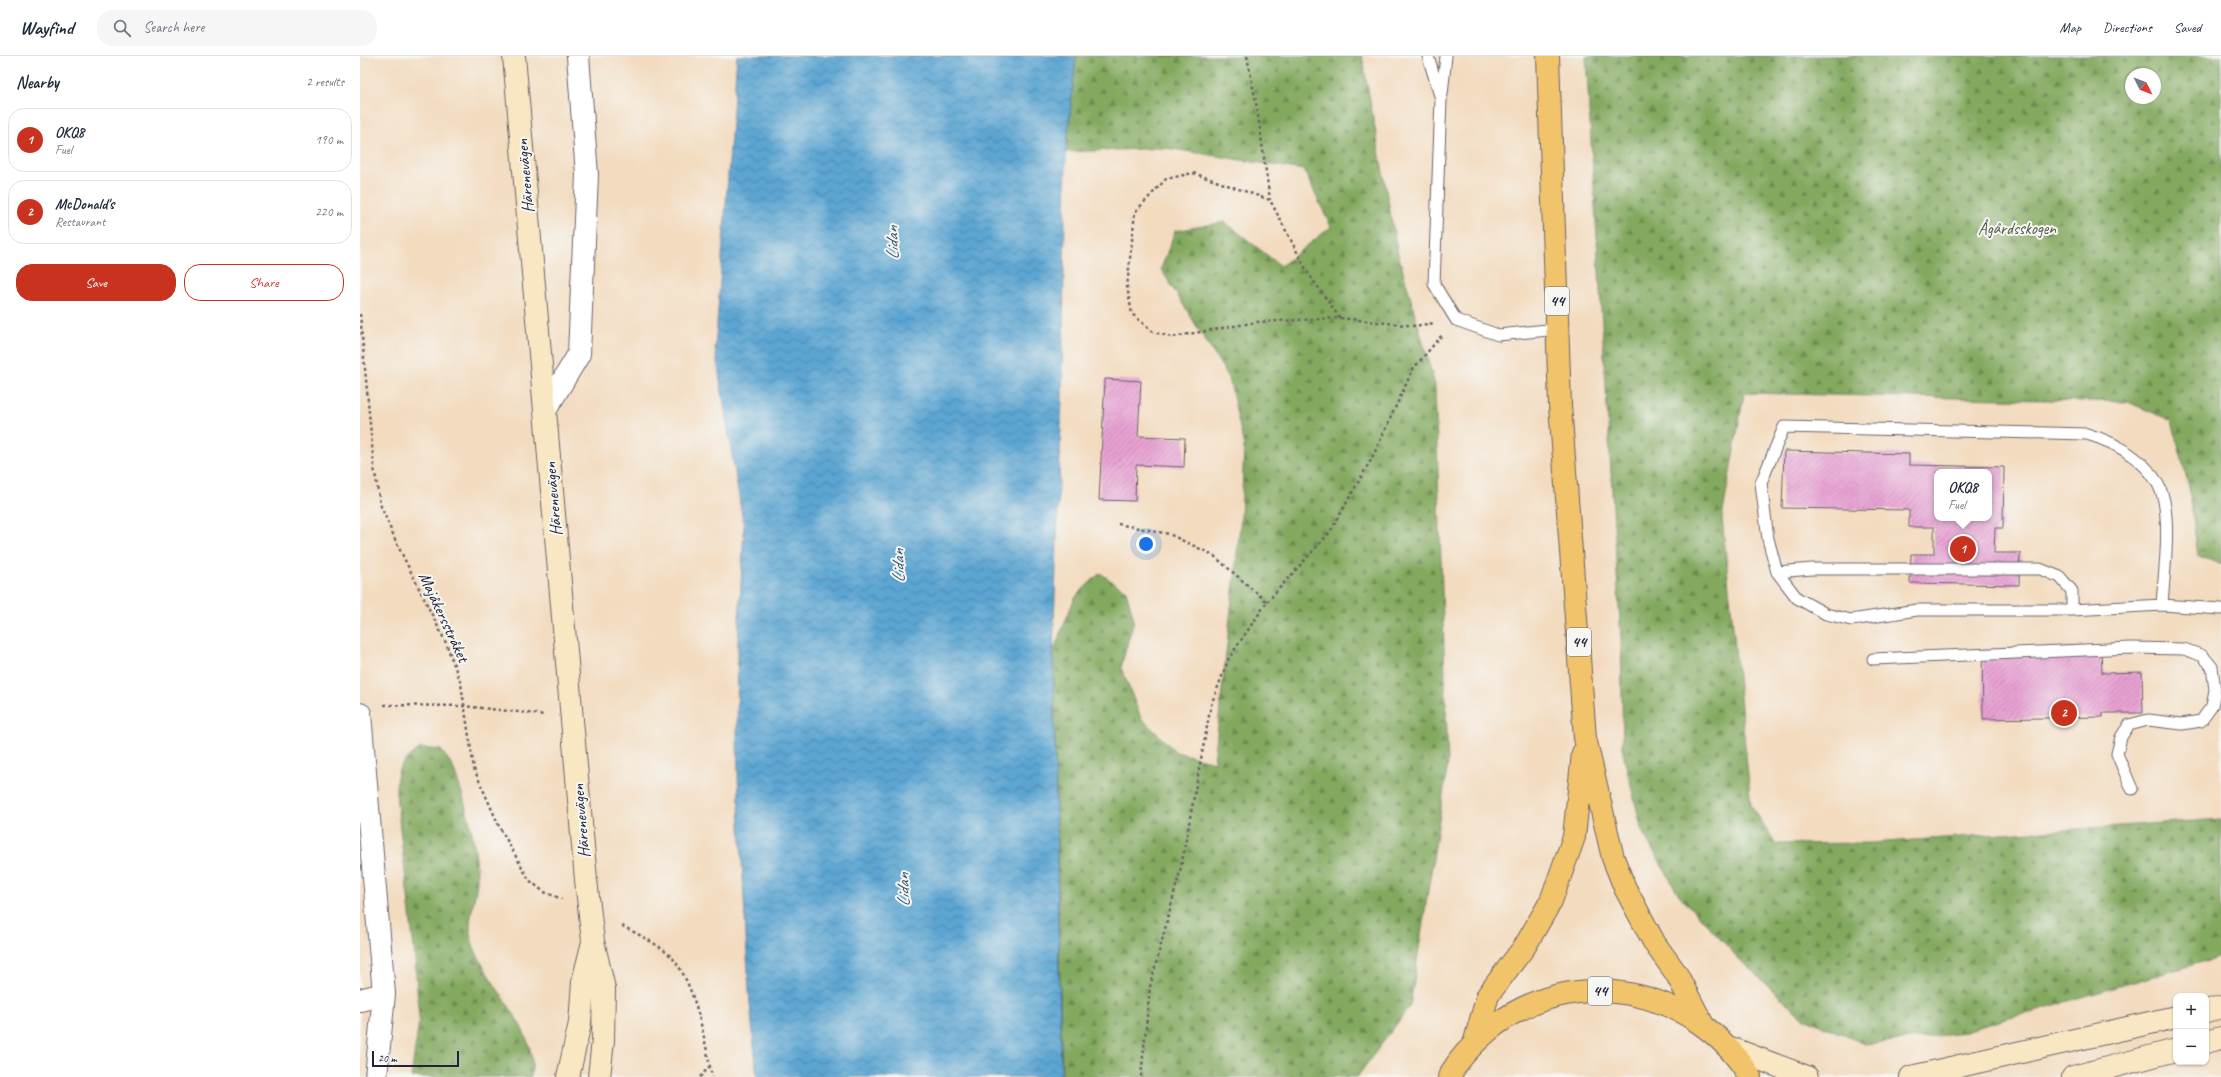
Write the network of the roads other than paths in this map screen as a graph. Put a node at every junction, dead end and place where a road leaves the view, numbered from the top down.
1 (514, 56) edge
2 (578, 56) edge
3 (1428, 56) edge
4 (1446, 56) edge
5 (1548, 56) edge
6 (1441, 99) junction
7 (1558, 329) junction
8 (546, 409) junction
9 (1777, 572) junction
10 (2162, 605) junction
11 (2221, 609) edge
12 (2072, 610) junction
13 (1873, 659) dead end
14 (368, 709) edge
15 (1585, 738) junction
16 (2132, 789) dead end
17 (593, 941) junction
18 (384, 994) junction
19 (360, 1000) edge
20 (2221, 1008) edge
21 (2209, 1010) edge
22 (2173, 1018) edge
23 (1702, 1023) junction
24 (2221, 1038) edge
25 (2209, 1041) edge
26 (1474, 1044) junction
27 (1728, 1047) junction
28 (2173, 1051) edge
29 (1448, 1075) edge
30 (376, 1077) edge
31 (568, 1077) edge
32 (599, 1077) edge
33 (1750, 1077) edge
34 (1807, 1077) edge
35 (1911, 1077) edge
36 (2073, 1077) edge

1 - 8 street, Härenevägen
2 - 8 street
3 - 6 lane
4 - 6 lane
5 - 7 main road, 44
6 - 7 lane
7 - 15 main road, 44
8 - 17 street, Härenevägen
9 - 10 lane
9 - 12 lane
9 - 12 lane
10 - 11 lane
10 - 12 lane
13 - 16 lane
14 - 18 street
15 - 23 main road, 44
15 - 26 main road, 44
17 - 31 street, Härenevägen
17 - 32 street, Härenevägen
18 - 19 street
18 - 30 street
20 - 21 street
22 - 35 street
23 - 26 main road, 44
23 - 27 main road, 44
24 - 25 street
26 - 29 main road, 44
27 - 33 main road, 44
27 - 34 street
28 - 36 street

